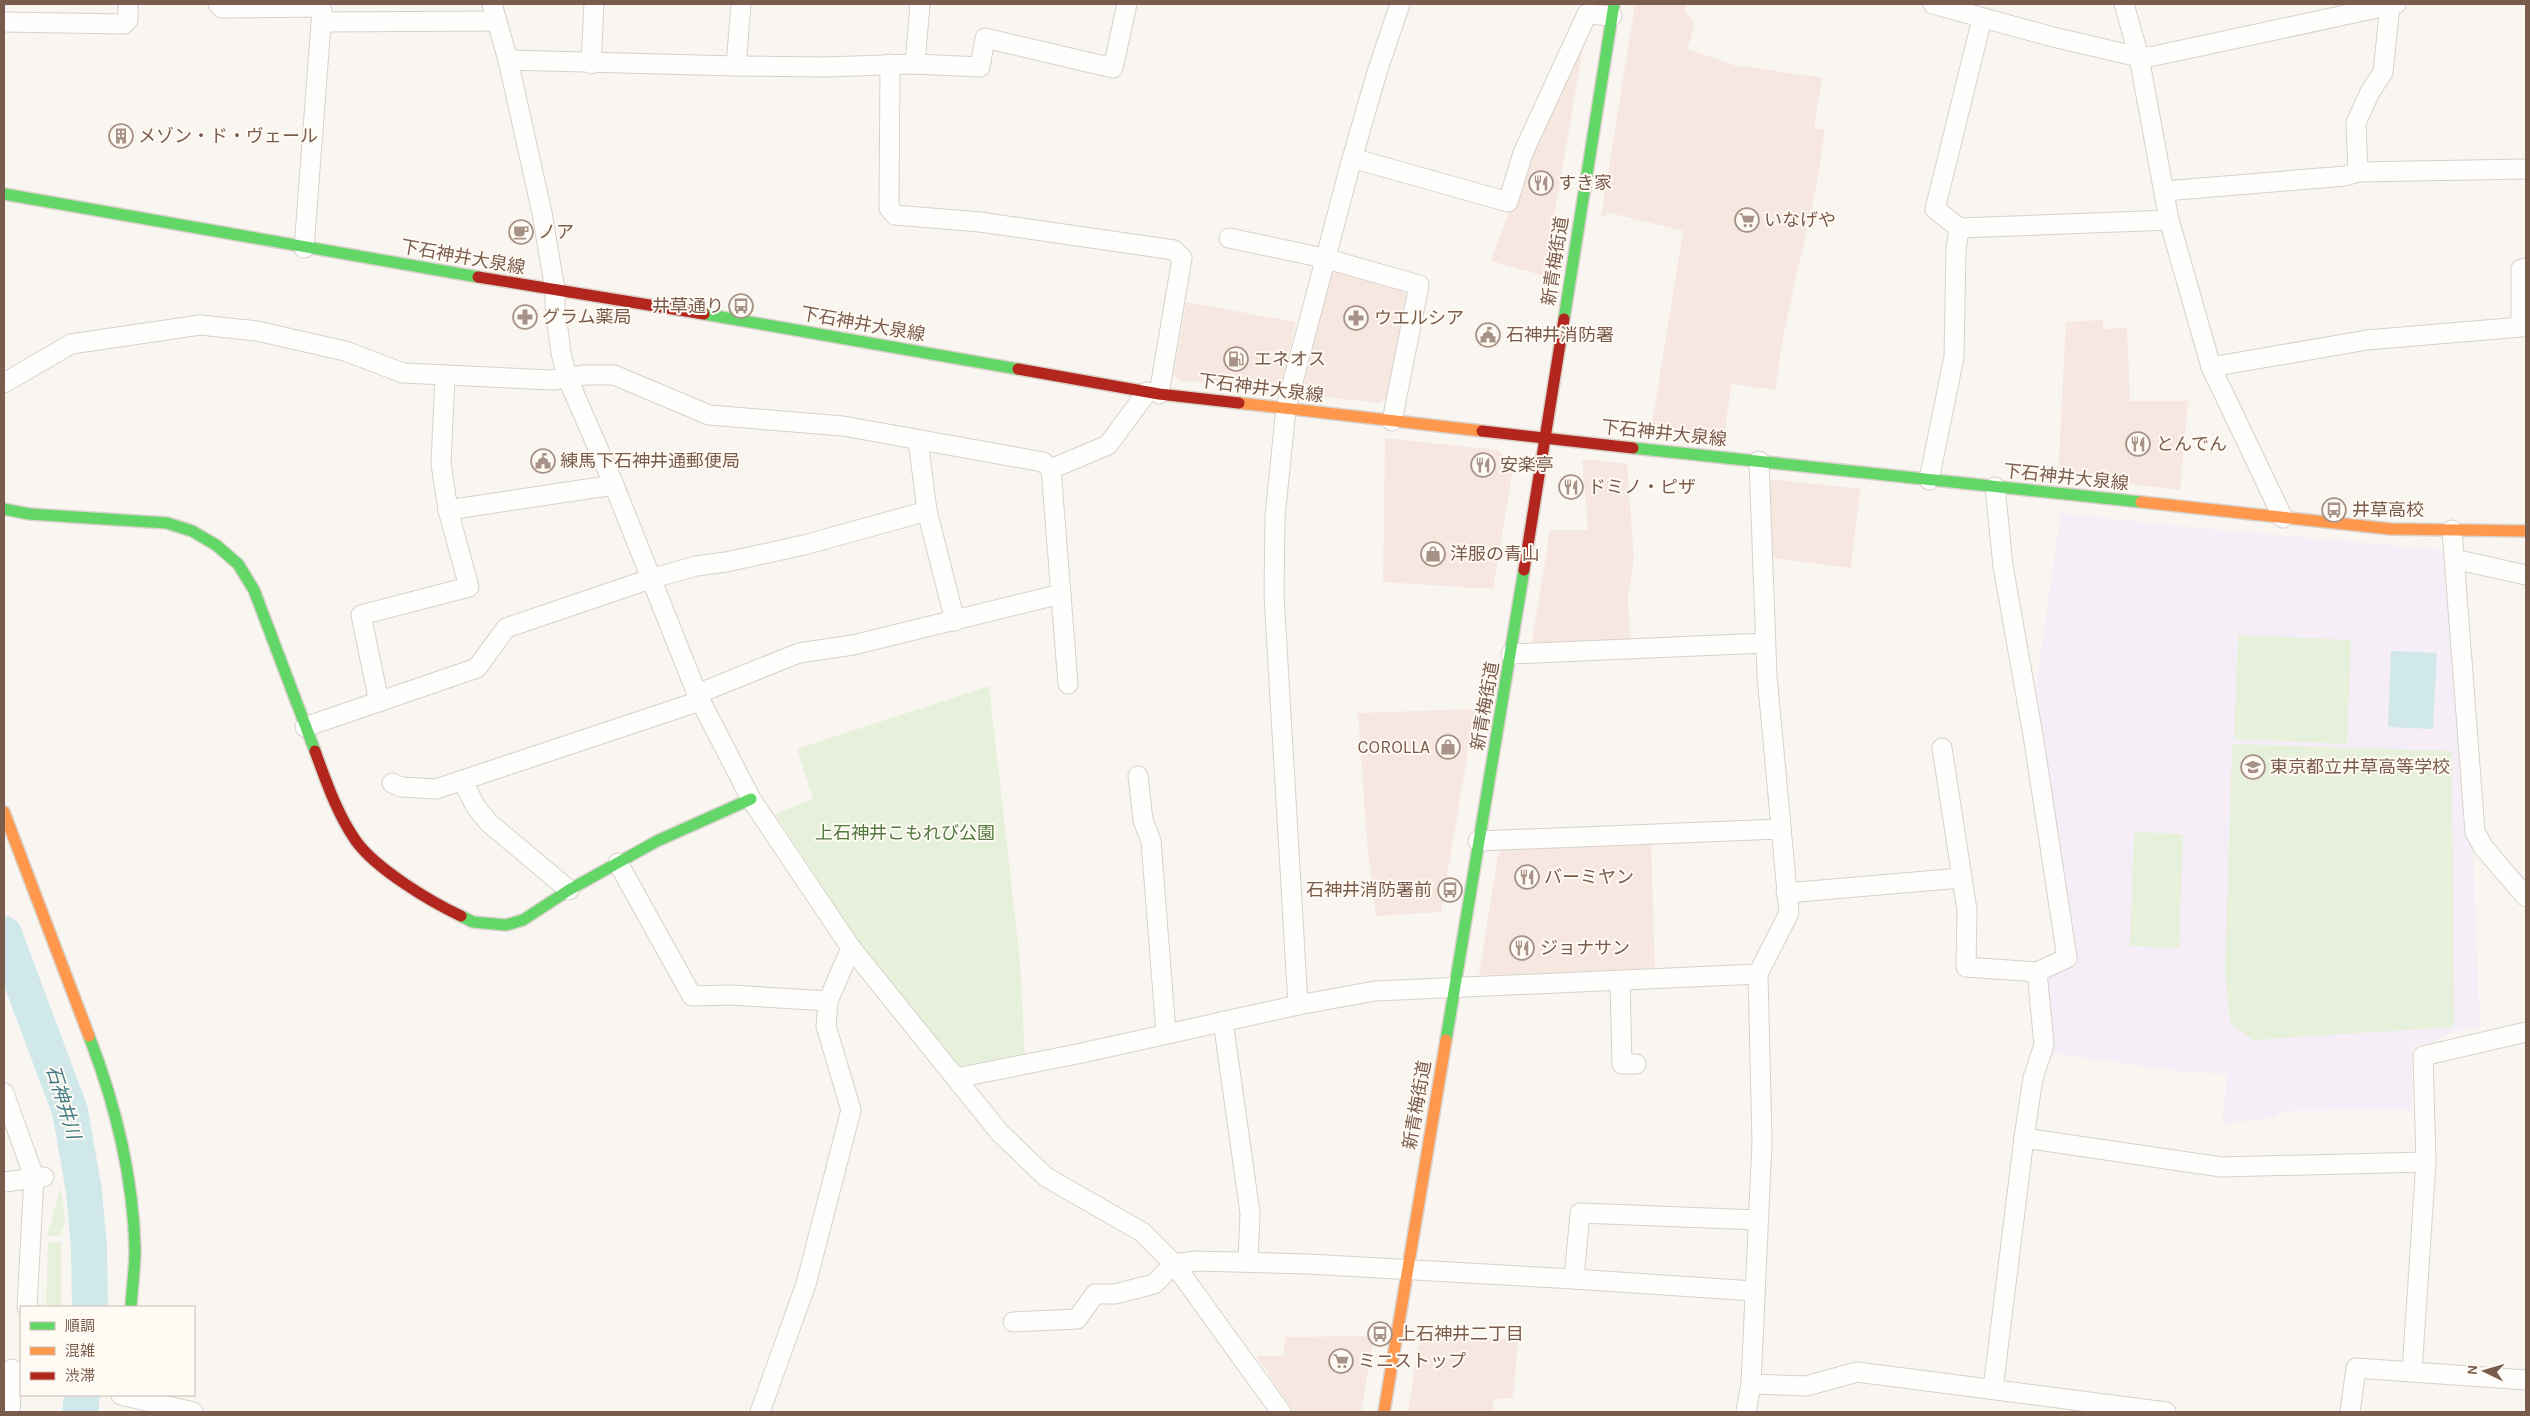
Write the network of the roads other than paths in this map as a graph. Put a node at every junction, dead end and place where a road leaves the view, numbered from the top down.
1 (128, 4) edge
2 (218, 4) edge
3 (594, 4) edge
4 (741, 4) edge
5 (920, 4) edge
6 (1127, 4) edge
7 (1400, 4) edge
8 (1933, 4) edge
9 (2124, 4) edge
10 (2393, 4) edge
11 (1613, 10) edge
12 (494, 12) edge
13 (1982, 19) junction
14 (4, 22) edge
15 (321, 22) junction
16 (2139, 57) junction
17 (508, 60) junction
18 (592, 64) junction
19 (890, 64) junction
20 (916, 64) junction
21 (736, 66) junction
22 (1352, 158) junction
23 (2526, 169) edge
24 (2358, 172) junction
25 (2164, 191) junction
26 (4, 194) edge
27 (2169, 220) junction
28 (1959, 228) junction
29 (1229, 238) dead end
30 (304, 248) junction
31 (1324, 258) junction
32 (2526, 268) edge
33 (555, 290) junction
34 (2211, 367) junction
35 (445, 376) junction
36 (567, 377) junction
37 (4, 383) edge
38 (1153, 393) junction
39 (1286, 408) junction
40 (1392, 421) junction
41 (1544, 438) junction
42 (918, 440) junction
43 (1759, 461) junction
44 (1051, 470) junction
45 (1929, 480) junction
46 (614, 485) junction
47 (1995, 487) junction
48 (4, 508) edge
49 (448, 510) junction
50 (927, 511) junction
51 (2282, 518) junction
52 (2452, 530) junction
53 (2526, 531) edge
54 (2454, 560) junction
55 (2526, 575) edge
56 (650, 579) junction
57 (1061, 594) junction
58 (954, 621) junction
59 (1765, 643) junction
60 (1511, 654) junction
61 (1068, 684) dead end
62 (699, 698) junction
63 (379, 702) junction
64 (305, 727) junction
65 (1942, 748) dead end
66 (1138, 776) dead end
67 (462, 780) junction
68 (392, 783) dead end
69 (751, 799) junction
70 (4, 812) edge
71 (1781, 829) junction
72 (1478, 841) junction
73 (618, 863) junction
74 (1961, 878) junction
75 (569, 890) junction
76 (1786, 893) junction
77 (2526, 897) edge
78 (851, 948) junction
79 (2037, 972) junction
80 (1758, 974) junction
81 (1620, 981) junction
82 (1455, 986) junction
83 (828, 1001) junction
84 (1298, 1005) junction
85 (1223, 1021) junction
86 (2526, 1032) edge
87 (1166, 1033) junction
88 (1636, 1064) dead end
89 (956, 1078) junction
90 (4, 1093) edge
91 (2024, 1138) junction
92 (2426, 1162) junction
93 (39, 1177) junction
94 (4, 1182) edge
95 (1758, 1220) junction
96 (1248, 1262) junction
97 (1174, 1264) junction
98 (1407, 1271) junction
99 (1574, 1278) junction
100 (1754, 1291) junction
101 (27, 1306) edge
102 (131, 1306) edge
103 (1012, 1322) dead end
104 (12, 1369) edge
105 (2412, 1372) junction
106 (2526, 1380) edge
107 (1751, 1384) junction
108 (1993, 1388) junction
109 (125, 1396) edge
110 (10, 1412) edge
111 (193, 1412) edge
112 (760, 1412) edge
113 (1281, 1412) edge
114 (1384, 1412) edge
115 (1746, 1412) edge
116 (2166, 1412) edge
117 (2350, 1412) edge

1 - 14 street
2 - 15 street
3 - 18 street
4 - 21 street
5 - 20 street
6 - 20 street
7 - 22 street
8 - 13 street
9 - 16 street
10 - 16 street
10 - 24 street
11 - 22 street
11 - 41 main road, 新青梅街道
12 - 15 street
12 - 17 street
13 - 16 street
13 - 28 street
15 - 30 street
16 - 25 street
17 - 18 street
17 - 33 street
18 - 21 street
19 - 20 street
19 - 21 street
19 - 38 street
22 - 31 street
23 - 24 street
24 - 25 street
25 - 27 street
26 - 30 main road, 下石神井大泉線
27 - 28 street
27 - 34 street
28 - 45 street
29 - 31 street
30 - 33 main road, 下石神井大泉線
31 - 39 street
31 - 40 street
32 - 34 street
33 - 36 street
33 - 38 main road, 下石神井大泉線
34 - 51 street
35 - 36 street
35 - 37 street
35 - 49 street
36 - 42 street
36 - 46 street
38 - 39 main road, 下石神井大泉線
38 - 44 street
39 - 40 main road, 下石神井大泉線
39 - 84 street
40 - 41 main road, 下石神井大泉線
41 - 43 main road, 下石神井大泉線
41 - 60 main road, 新青梅街道
42 - 44 street
42 - 50 street
43 - 45 main road, 下石神井大泉線
43 - 59 street
44 - 57 street
45 - 47 main road, 下石神井大泉線
46 - 49 street
46 - 56 street
47 - 51 main road, 下石神井大泉線
47 - 79 street
48 - 64 main road
49 - 63 street
50 - 56 street
50 - 58 street
51 - 52 main road, 下石神井大泉線
52 - 53 main road, 下石神井大泉線
52 - 54 street
54 - 55 street
54 - 77 street
56 - 62 street
56 - 63 street
57 - 58 street
57 - 61 street
58 - 62 street
59 - 60 street
59 - 71 street
60 - 72 main road, 新青梅街道
62 - 67 street
62 - 69 street
63 - 64 street
64 - 75 main road
65 - 74 street
66 - 87 street
67 - 68 street
67 - 75 street
69 - 73 main road
69 - 78 street
70 - 102 main road
71 - 72 street
71 - 76 street
72 - 82 main road, 新青梅街道
73 - 75 main road
73 - 83 street
74 - 76 street
74 - 79 street
76 - 80 street
78 - 83 street
78 - 89 street
79 - 91 street
80 - 81 street
80 - 95 street
81 - 82 street
81 - 88 street
82 - 84 street
82 - 98 main road, 新青梅街道
83 - 112 street
84 - 85 street
85 - 87 street
85 - 96 street
86 - 92 street
87 - 89 street
89 - 97 street
90 - 93 street
91 - 92 street
91 - 108 street
92 - 105 street
93 - 94 street
93 - 101 street
95 - 99 street
95 - 100 street
96 - 97 street
96 - 98 street
97 - 103 street
97 - 113 street
98 - 99 street
98 - 114 main road, 新青梅街道
99 - 100 street
100 - 107 street
104 - 110 street
105 - 106 street
105 - 117 street
107 - 108 street
107 - 115 street
108 - 116 street
109 - 111 street

